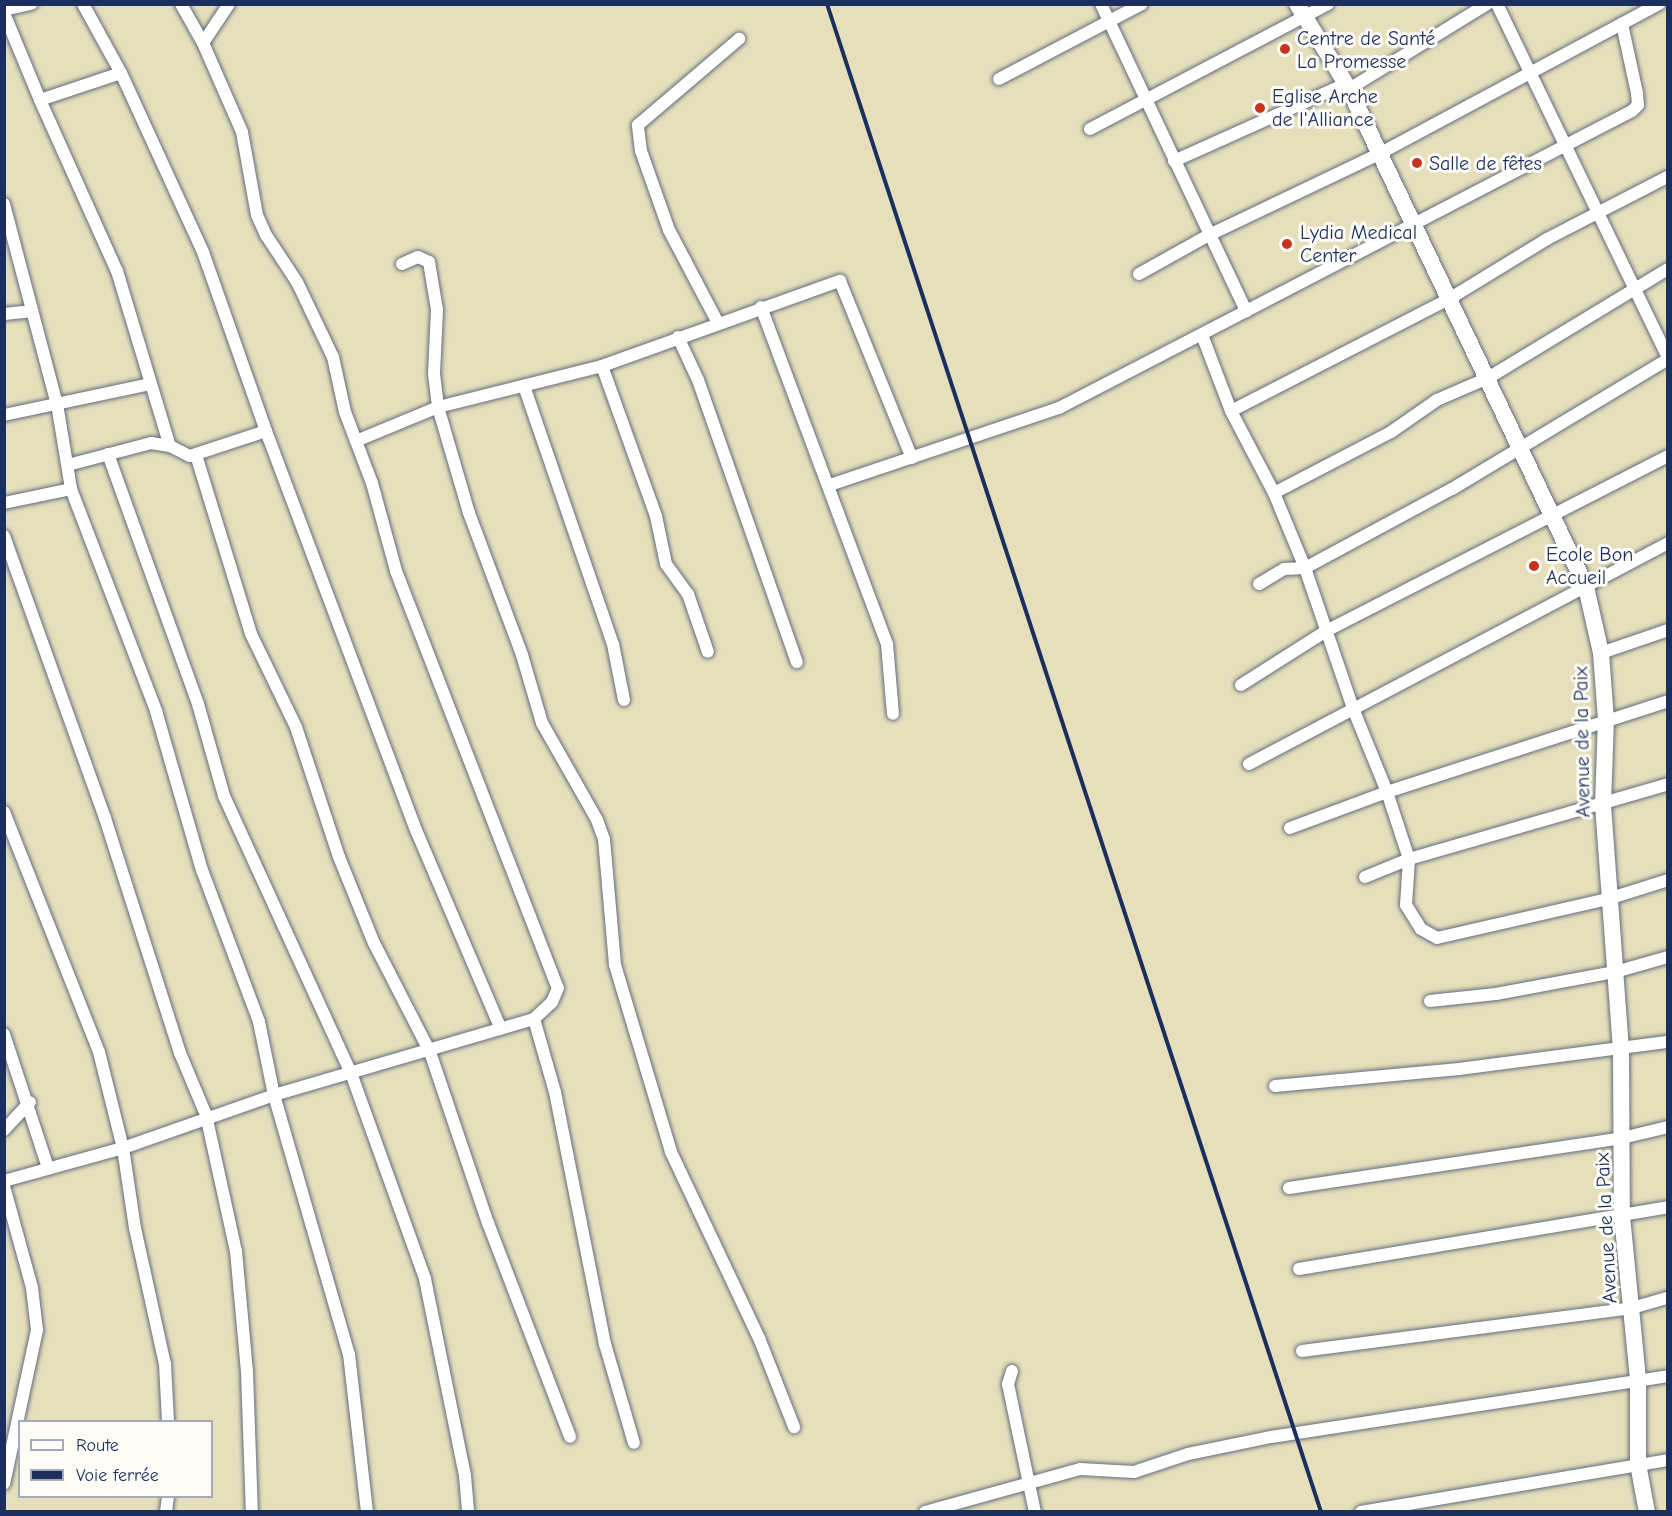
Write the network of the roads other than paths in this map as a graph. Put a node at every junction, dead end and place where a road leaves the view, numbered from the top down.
1 (31, 4) edge
2 (82, 4) edge
3 (181, 4) edge
4 (229, 4) edge
5 (1101, 4) edge
6 (1142, 4) edge
7 (1328, 4) edge
8 (1487, 4) edge
9 (1497, 4) edge
10 (1659, 4) edge
11 (1300, 11) edge
12 (4, 12) edge
13 (1109, 21) junction
14 (1622, 24) junction
15 (739, 39) dead end
16 (203, 43) junction
17 (121, 73) junction
18 (1529, 74) junction
19 (999, 80) dead end
20 (1347, 86) junction
21 (1143, 98) junction
22 (40, 100) junction
23 (1090, 129) dead end
24 (1563, 144) junction
25 (1379, 154) junction
26 (1174, 161) junction
27 (1667, 177) edge
28 (4, 204) edge
29 (1597, 214) junction
30 (1411, 222) junction
31 (8, 226) edge
32 (1209, 235) junction
33 (402, 264) dead end
34 (1668, 269) edge
35 (1139, 274) dead end
36 (1633, 289) junction
37 (1449, 299) junction
38 (761, 307) junction
39 (31, 311) junction
40 (1246, 311) junction
41 (4, 314) edge
42 (718, 323) junction
43 (1202, 335) junction
44 (678, 337) junction
45 (1668, 359) edge
46 (602, 366) junction
47 (1488, 378) junction
48 (150, 384) junction
49 (524, 386) junction
50 (57, 404) junction
51 (438, 408) junction
52 (1231, 411) junction
53 (4, 415) edge
54 (266, 431) junction
55 (356, 441) junction
56 (170, 446) junction
57 (1523, 449) junction
58 (108, 454) junction
59 (196, 455) junction
60 (1668, 456) edge
61 (912, 458) junction
62 (68, 465) junction
63 (830, 485) junction
64 (71, 489) junction
65 (1274, 494) junction
66 (4, 502) edge
67 (1554, 512) junction
68 (4, 536) edge
69 (1668, 543) edge
70 (1305, 568) junction
71 (1259, 584) dead end
72 (1586, 587) junction
73 (1668, 630) edge
74 (1326, 631) junction
75 (708, 652) dead end
76 (1601, 653) junction
77 (797, 662) dead end
78 (1241, 685) dead end
79 (624, 700) dead end
80 (1668, 701) edge
81 (1354, 711) junction
82 (893, 714) dead end
83 (1606, 719) junction
84 (1249, 764) dead end
85 (1668, 784) edge
86 (1387, 792) junction
87 (1604, 805) junction
88 (4, 812) edge
89 (1290, 828) dead end
90 (1409, 859) junction
91 (1365, 877) dead end
92 (1668, 880) edge
93 (1611, 898) junction
94 (1668, 957) edge
95 (1615, 972) junction
96 (1430, 1001) dead end
97 (534, 1019) junction
98 (501, 1029) junction
99 (4, 1034) edge
100 (1668, 1042) edge
101 (1620, 1050) junction
102 (430, 1052) junction
103 (351, 1073) junction
104 (1275, 1086) dead end
105 (274, 1095) junction
106 (30, 1102) junction
107 (207, 1120) junction
108 (1668, 1127) edge
109 (4, 1130) edge
110 (1622, 1138) junction
111 (123, 1148) junction
112 (48, 1168) junction
113 (4, 1184) edge
114 (1289, 1188) dead end
115 (1668, 1207) edge
116 (1622, 1216) junction
117 (1299, 1269) dead end
118 (1668, 1298) edge
119 (1632, 1308) junction
120 (1302, 1351) dead end
121 (1012, 1371) dead end
122 (1668, 1376) edge
123 (1638, 1379) junction
124 (168, 1420) edge
125 (794, 1427) dead end
126 (570, 1437) dead end
127 (634, 1443) dead end
128 (1668, 1460) edge
129 (1638, 1464) junction
130 (4, 1484) edge
131 (1029, 1485) junction
132 (252, 1512) edge
133 (367, 1512) edge
134 (468, 1512) edge
135 (925, 1512) edge
136 (1035, 1512) edge
137 (1361, 1512) edge
138 (1647, 1512) edge

1 - 12 street
2 - 17 street
3 - 16 street
4 - 16 street
5 - 13 street
6 - 13 street
7 - 11 street
8 - 20 street
9 - 18 street
10 - 14 street
11 - 20 street, Avenue de la Paix
11 - 21 street
12 - 22 street
13 - 19 street
13 - 21 street
14 - 18 street
14 - 24 street
15 - 42 street
16 - 55 street
17 - 22 street
17 - 54 street
18 - 24 street
18 - 25 street
20 - 25 street, Avenue de la Paix
20 - 26 street
21 - 23 street
21 - 26 street
22 - 48 street
24 - 29 street
24 - 30 street
25 - 30 street, Avenue de la Paix
25 - 32 street
26 - 32 street
27 - 29 street
28 - 31 street
29 - 36 street
29 - 37 street
30 - 37 street, Avenue de la Paix
30 - 40 street
31 - 39 street
32 - 35 street
32 - 40 street
33 - 51 street
34 - 36 street
36 - 45 street
36 - 47 street
37 - 47 street, Avenue de la Paix
37 - 52 street
38 - 42 street
38 - 61 street
38 - 63 street
39 - 41 street
39 - 50 street
40 - 43 street
42 - 44 street
43 - 52 street
43 - 61 street
44 - 46 street
44 - 77 street
45 - 57 street
46 - 49 street
46 - 75 street
47 - 57 street, Avenue de la Paix
47 - 65 street
48 - 50 street
48 - 56 street
49 - 51 street
49 - 79 street
50 - 53 street
50 - 62 street
51 - 55 street
51 - 125 street
52 - 65 street
54 - 59 street
54 - 98 street
55 - 97 street
56 - 58 street
56 - 59 street
57 - 67 street, Avenue de la Paix
57 - 70 street
58 - 62 street
58 - 103 street
59 - 102 street
60 - 67 street
61 - 63 street
62 - 64 street
63 - 82 street
64 - 66 street
64 - 105 street
65 - 70 street
67 - 72 street, Avenue de la Paix
67 - 74 street
68 - 107 street
69 - 72 street
70 - 71 street
70 - 74 street
72 - 76 street, Avenue de la Paix
72 - 81 street
73 - 76 street
74 - 78 street
74 - 81 street
76 - 83 street, Avenue de la Paix
80 - 83 street
81 - 84 street
81 - 86 street
83 - 86 street
83 - 87 street, Avenue de la Paix
85 - 87 street
86 - 89 street
86 - 90 street
87 - 90 street
87 - 93 street, Avenue de la Paix
88 - 111 street
90 - 91 street
90 - 93 street
92 - 93 street
93 - 95 street, Avenue de la Paix
94 - 95 street
95 - 96 street
95 - 101 street, Avenue de la Paix
97 - 98 street
97 - 127 street
98 - 102 street
99 - 106 street
100 - 101 street
101 - 104 street
101 - 110 street, Avenue de la Paix
102 - 103 street
102 - 126 street
103 - 105 street
103 - 134 street
105 - 107 street
105 - 133 street
106 - 109 street
106 - 112 street
107 - 111 street
107 - 132 street
108 - 110 street
110 - 114 street
110 - 116 street, Avenue de la Paix
111 - 112 street
111 - 124 street
112 - 113 street
113 - 130 street
115 - 116 street
116 - 117 street
116 - 119 street, Avenue de la Paix
118 - 119 street
119 - 120 street
119 - 123 street, Avenue de la Paix
121 - 131 street
122 - 123 street
123 - 129 street, Avenue de la Paix
123 - 131 street
128 - 129 street
129 - 137 street
129 - 138 street, Avenue de la Paix
131 - 135 street
131 - 136 street

